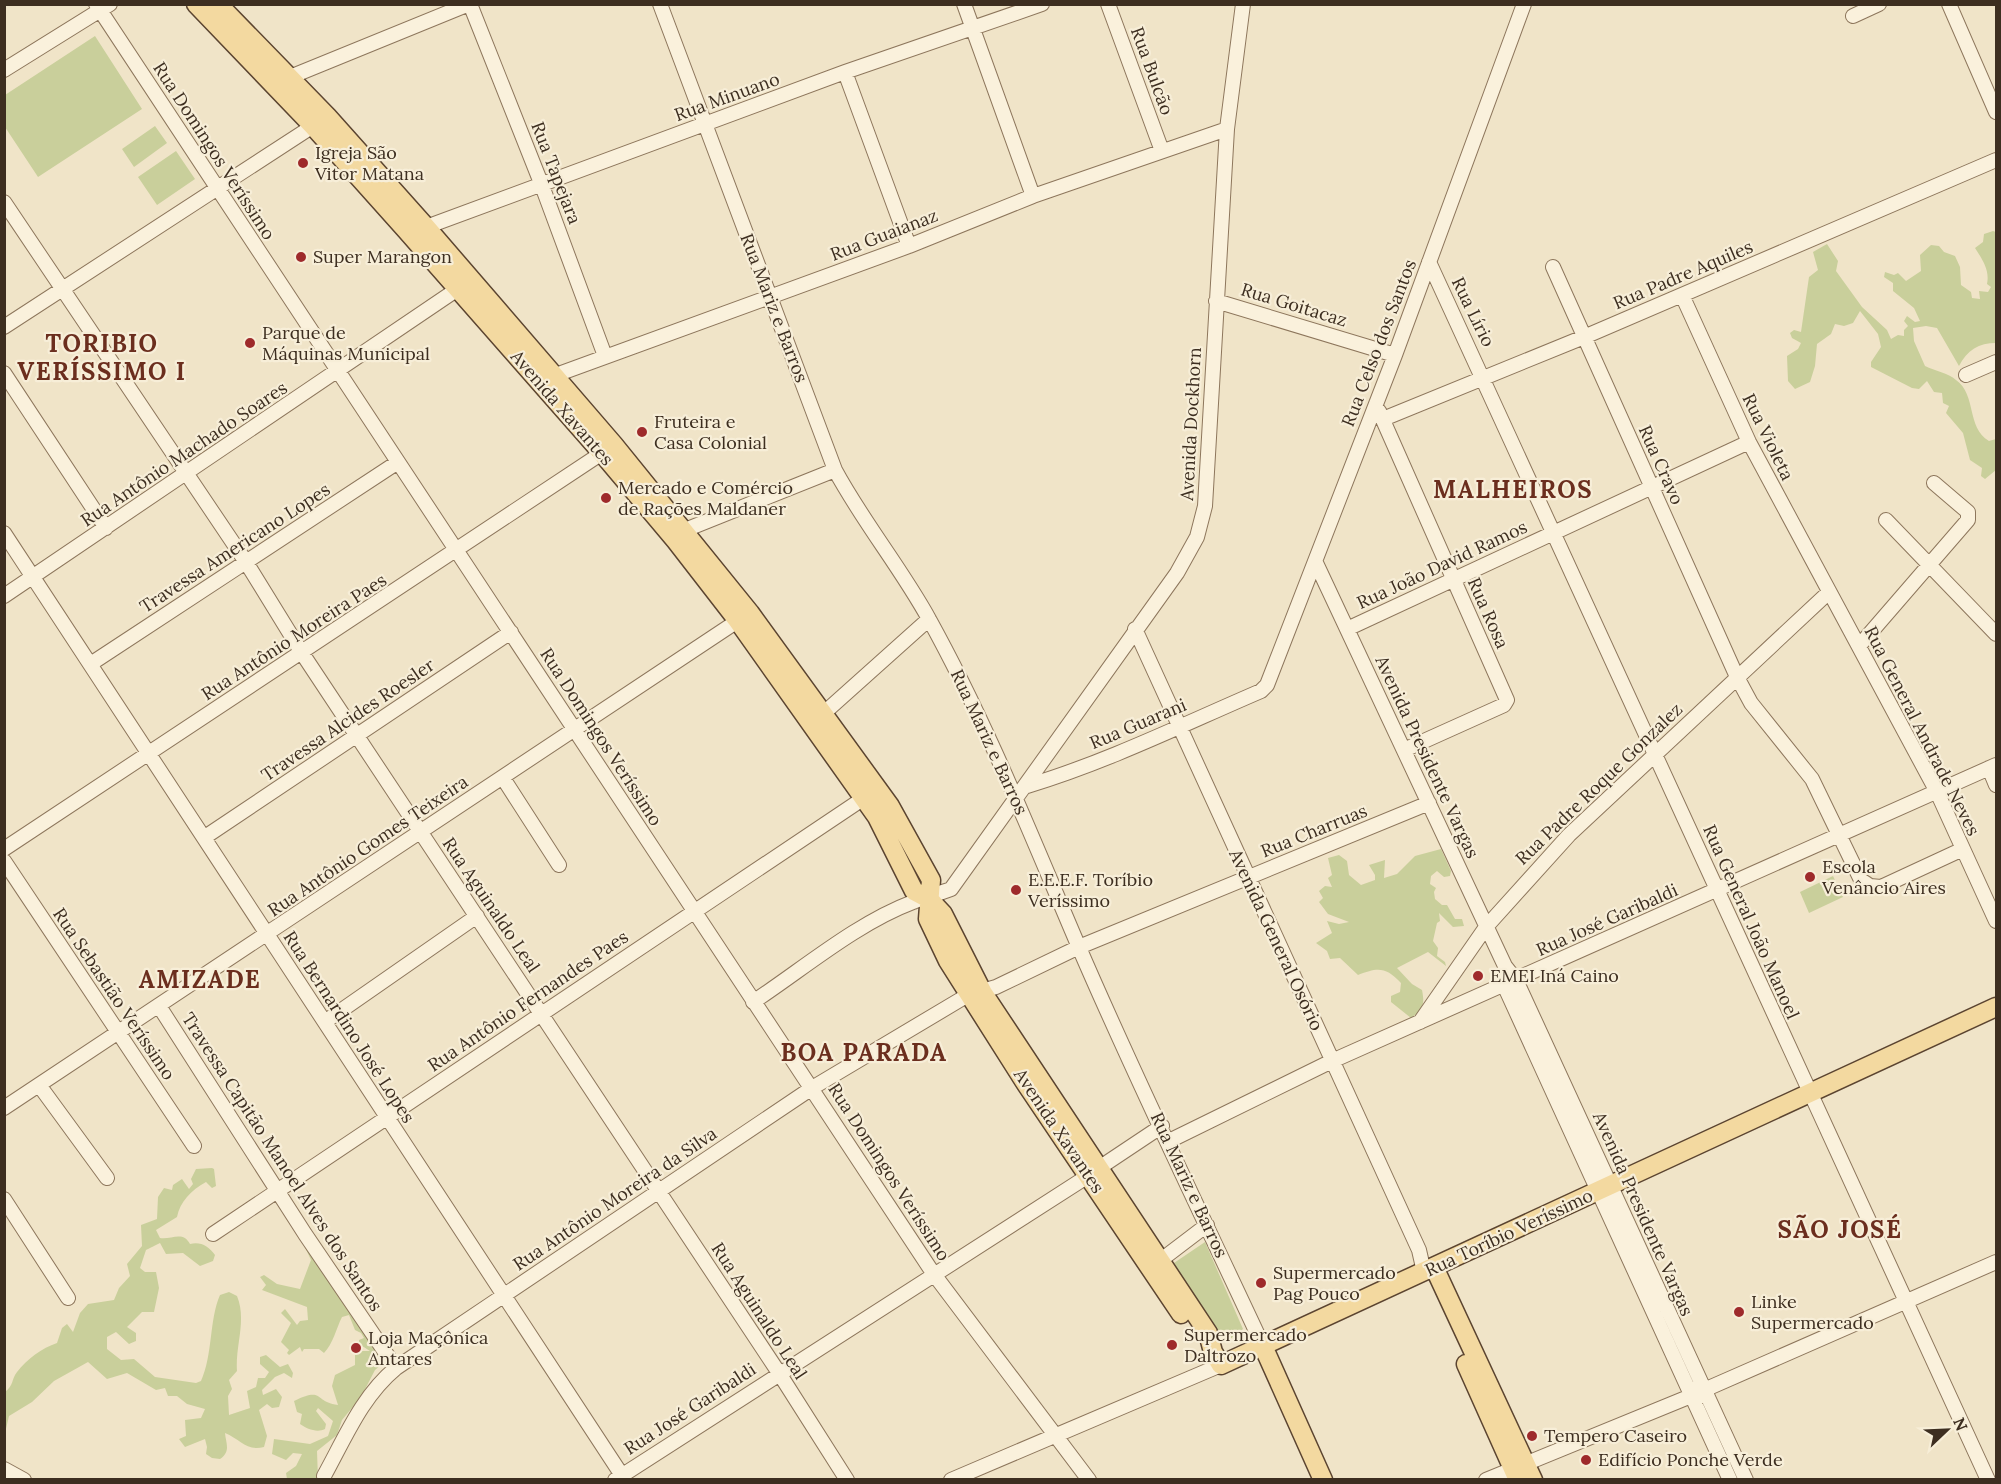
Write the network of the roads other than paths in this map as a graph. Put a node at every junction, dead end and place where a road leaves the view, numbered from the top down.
1 (196, 4) edge
2 (218, 4) edge
3 (469, 4) edge
4 (660, 4) edge
5 (964, 4) edge
6 (1042, 4) edge
7 (1108, 4) edge
8 (1243, 4) edge
9 (1524, 4) edge
10 (1879, 4) edge
11 (1949, 4) edge
12 (102, 7) edge
13 (1853, 16) dead end
14 (972, 27) junction
15 (4, 70) edge
16 (845, 72) junction
17 (290, 77) junction
18 (1996, 112) edge
19 (704, 125) junction
20 (313, 126) junction
21 (1227, 129) junction
22 (1162, 151) junction
23 (1996, 160) edge
24 (541, 183) junction
25 (218, 189) junction
26 (1033, 196) junction
27 (4, 202) edge
28 (426, 226) junction
29 (909, 246) junction
30 (1429, 262) junction
31 (1553, 267) dead end
32 (465, 285) junction
33 (63, 289) junction
34 (1682, 295) junction
35 (770, 297) junction
36 (1216, 301) junction
37 (4, 327) edge
38 (1584, 337) junction
39 (1395, 355) junction
40 (605, 356) junction
41 (1996, 362) edge
42 (4, 373) edge
43 (338, 373) junction
44 (1966, 375) dead end
45 (553, 376) junction
46 (1485, 377) junction
47 (1376, 404) junction
48 (1383, 419) junction
49 (1749, 442) junction
50 (602, 453) junction
51 (398, 462) junction
52 (836, 470) junction
53 (186, 474) junction
54 (1934, 483) dead end
55 (1651, 488) junction
56 (1886, 520) dead end
57 (106, 528) junction
58 (685, 530) junction
59 (1554, 531) junction
60 (4, 533) edge
61 (457, 550) junction
62 (246, 562) junction
63 (1316, 563) junction
64 (1930, 564) junction
65 (33, 577) junction
66 (1454, 581) junction
67 (1829, 592) junction
68 (4, 596) edge
69 (744, 617) junction
70 (929, 619) junction
71 (1135, 629) junction
72 (1347, 630) junction
73 (510, 632) junction
74 (1996, 634) edge
75 (1859, 646) junction
76 (302, 653) junction
77 (92, 663) junction
78 (1737, 677) junction
79 (1261, 691) joint
80 (824, 713) junction
81 (1179, 726) junction
82 (574, 728) junction
83 (357, 737) junction
84 (1404, 750) junction
85 (150, 752) junction
86 (1654, 753) junction
87 (1993, 767) edge
88 (503, 778) junction
89 (1996, 785) edge
90 (1027, 786) junction
91 (1937, 792) junction
92 (864, 798) junction
93 (1017, 799) junction
94 (1429, 803) junction
95 (421, 832) junction
96 (1838, 835) junction
97 (204, 837) junction
98 (4, 849) edge
99 (1964, 849) junction
100 (4, 861) edge
101 (559, 865) dead end
102 (1247, 878) junction
103 (931, 880) junction
104 (959, 880) junction
105 (1717, 891) junction
106 (929, 899) junction
107 (694, 912) junction
108 (477, 916) junction
109 (1996, 921) edge
110 (1486, 927) junction
111 (267, 934) junction
112 (1079, 947) junction
113 (1510, 982) junction
114 (975, 994) junction
115 (753, 1002) junction
116 (159, 1006) junction
117 (1996, 1007) edge
118 (541, 1013) junction
119 (326, 1022) junction
120 (1419, 1023) junction
121 (117, 1033) junction
122 (1332, 1061) junction
123 (39, 1085) junction
124 (812, 1088) junction
125 (1809, 1095) junction
126 (4, 1108) edge
127 (388, 1118) junction
128 (1162, 1126) junction
129 (1168, 1141) junction
130 (194, 1146) dead end
131 (1094, 1172) junction
132 (107, 1178) dead end
133 (1605, 1189) junction
134 (280, 1191) junction
135 (658, 1191) junction
136 (4, 1199) edge
137 (1207, 1225) junction
138 (213, 1234) dead end
139 (1161, 1260) junction
140 (1996, 1262) edge
141 (1429, 1270) junction
142 (933, 1273) junction
143 (506, 1295) junction
144 (68, 1298) dead end
145 (1906, 1303) junction
146 (1263, 1346) junction
147 (1217, 1358) junction
148 (396, 1368) junction
149 (779, 1373) junction
150 (1697, 1393) junction
151 (1056, 1435) junction
152 (4, 1469) edge
153 (1522, 1473) edge
154 (324, 1476) dead end
155 (621, 1478) edge
156 (958, 1478) edge
157 (21, 1479) edge
158 (847, 1479) edge
159 (1089, 1479) edge
160 (1323, 1479) edge
161 (1486, 1479) edge
162 (1730, 1479) edge
163 (1746, 1479) edge
164 (1988, 1479) edge

1 - 20 main road, Avenida Xavantes
2 - 17 main road, Avenida Xavantes
3 - 17 street
3 - 24 street, Rua Tapejara
4 - 19 street, Rua Mariz e Barros
5 - 14 street
6 - 14 street, Rua Minuano
7 - 22 street, Rua Bulcão
8 - 21 street, Avenida Dockhorn
9 - 30 street, Rua Celso dos Santos
10 - 13 street
11 - 18 street
12 - 15 street
12 - 25 street, Rua Domingos Veríssimo
14 - 16 street, Rua Minuano
14 - 26 street
16 - 19 street, Rua Minuano
16 - 29 street
17 - 28 main road, Avenida Xavantes
19 - 24 street, Rua Minuano
19 - 35 street, Rua Mariz e Barros
20 - 25 street
20 - 32 main road, Avenida Xavantes
21 - 22 street, Rua Guaianaz
21 - 36 street, Avenida Dockhorn
22 - 26 street, Rua Guaianaz
23 - 34 street, Rua Padre Aquiles
24 - 28 street, Rua Minuano
24 - 40 street, Rua Tapejara
25 - 33 street
25 - 43 street, Rua Domingos Veríssimo
26 - 29 street, Rua Guaianaz
27 - 33 street, Rua Aguinaldo Leal
28 - 32 main road, Avenida Xavantes
29 - 35 street, Rua Guaianaz
30 - 39 street, Rua Celso dos Santos
30 - 46 street, Rua Lírio
31 - 38 street, Rua Cravo
32 - 43 street, Rua Antônio Machado Soares
32 - 45 main road, Avenida Xavantes
32 - 50 main road, Avenida Xavantes
33 - 37 street
33 - 53 street, Rua Aguinaldo Leal
34 - 38 street, Rua Padre Aquiles
34 - 49 street, Rua Violeta
35 - 40 street, Rua Guaianaz
35 - 52 street, Rua Mariz e Barros
36 - 39 street, Rua Goitacaz
36 - 71 street, Avenida Dockhorn
38 - 46 street, Rua Padre Aquiles
38 - 55 street, Rua Cravo
39 - 47 street, Rua Celso dos Santos
40 - 45 street, Rua Guaianaz
41 - 44 street
42 - 57 street
43 - 51 street, Rua Domingos Veríssimo
43 - 53 street, Rua Antônio Machado Soares
45 - 58 main road, Avenida Xavantes
46 - 48 street, Rua Padre Aquiles
46 - 59 street, Rua General João Manoel
47 - 48 street, Rua Rosa
47 - 63 street, Rua Celso dos Santos
48 - 66 street, Rua Rosa
49 - 55 street, Rua João David Ramos
49 - 67 street, Rua Violeta
50 - 61 street, Rua Antônio Moreira Paes
50 - 69 main road, Avenida Xavantes
51 - 61 street, Rua Domingos Veríssimo
51 - 62 street, Travessa Americano Lopes
52 - 58 street
52 - 70 street, Rua Mariz e Barros
53 - 57 street, Rua Antônio Machado Soares
53 - 62 street, Rua Aguinaldo Leal
54 - 64 street
55 - 59 street, Rua João David Ramos
55 - 78 street, Rua Cravo
56 - 64 street
57 - 65 street, Rua Antônio Machado Soares
58 - 69 main road, Avenida Xavantes
59 - 66 street, Rua João David Ramos
59 - 86 street, Rua General João Manoel
60 - 65 street, Rua Bernardino José Lopes
61 - 73 street, Rua Domingos Veríssimo
61 - 76 street, Rua Antônio Moreira Paes
62 - 76 street, Rua Aguinaldo Leal
62 - 77 street, Travessa Americano Lopes
63 - 72 street, Avenida Presidente Vargas
63 - 79 street, Rua Celso dos Santos
64 - 74 street
64 - 75 street
65 - 68 street, Rua Antônio Machado Soares
65 - 77 street, Rua Bernardino José Lopes
66 - 72 street, Rua João David Ramos
66 - 84 street, Rua Rosa
67 - 75 street, Rua General Andrade Neves
67 - 78 street, Rua Padre Roque Gonzalez
69 - 80 main road, Avenida Xavantes
69 - 82 street, Rua Antônio Gomes Teixeira
69 - 92 main road, Avenida Xavantes
70 - 80 street
70 - 93 street, Rua Mariz e Barros
71 - 81 street, Avenida General Osório
71 - 90 street, Avenida Dockhorn
72 - 84 street, Avenida Presidente Vargas
73 - 82 street, Rua Domingos Veríssimo
73 - 83 street, Travessa Alcides Roesler
75 - 91 street, Rua General Andrade Neves
76 - 83 street, Rua Aguinaldo Leal
76 - 85 street, Rua Antônio Moreira Paes
77 - 85 street, Rua Bernardino José Lopes
78 - 86 street, Rua Padre Roque Gonzalez
78 - 96 street, Rua Cravo
79 - 81 street, Rua Guarani
80 - 103 main road, Avenida Xavantes
81 - 90 street, Rua Guarani
81 - 102 street, Avenida General Osório
82 - 88 street, Rua Antônio Gomes Teixeira
82 - 107 street, Rua Domingos Veríssimo
83 - 95 street, Rua Aguinaldo Leal
83 - 97 street, Travessa Alcides Roesler
84 - 94 street, Avenida Presidente Vargas
85 - 97 street, Rua Bernardino José Lopes
85 - 98 street, Rua Antônio Moreira Paes
86 - 105 street, Rua General João Manoel
86 - 110 street, Rua Padre Roque Gonzalez
87 - 89 street
87 - 91 street, Rua José Garibaldi
88 - 95 street, Rua Antônio Gomes Teixeira
88 - 101 street
90 - 93 street, Avenida Dockhorn
91 - 96 street, Rua José Garibaldi
91 - 99 street, Rua General Andrade Neves
92 - 106 main road, Avenida Xavantes
92 - 107 street, Rua Antônio Fernandes Paes
93 - 104 street, Avenida Dockhorn
93 - 112 street, Rua Mariz e Barros
94 - 102 street, Rua Charruas
94 - 110 street, Avenida Presidente Vargas
95 - 108 street, Rua Aguinaldo Leal
95 - 111 street, Rua Antônio Gomes Teixeira
96 - 99 street, Rua Cravo
96 - 105 street, Rua José Garibaldi
97 - 111 street, Rua Bernardino José Lopes
99 - 109 street, Rua General Andrade Neves
100 - 121 street, Rua Sebastião Veríssimo
102 - 112 street, Rua Charruas
102 - 122 street, Avenida General Osório
103 - 104 street
103 - 106 main road
104 - 106 street, Avenida Dockhorn
105 - 113 street, Rua José Garibaldi
105 - 125 street, Rua General João Manoel
106 - 114 main road, Avenida Xavantes
106 - 115 street, Avenida Dockhorn
107 - 115 street, Rua Domingos Veríssimo
107 - 118 street, Rua Antônio Fernandes Paes
108 - 118 street, Rua Aguinaldo Leal
108 - 119 street
110 - 113 street, Avenida Presidente Vargas
110 - 120 street, Rua Padre Roque Gonzalez
111 - 116 street, Rua Antônio Gomes Teixeira
111 - 119 street, Rua Bernardino José Lopes
112 - 114 street, Rua Charruas
112 - 128 street, Rua Mariz e Barros
113 - 120 street, Rua José Garibaldi
113 - 133 street, Avenida Presidente Vargas
114 - 124 street, Rua Antônio Moreira da Silva
114 - 131 main road, Avenida Xavantes
115 - 124 street, Rua Domingos Veríssimo
116 - 121 street, Rua Antônio Gomes Teixeira
116 - 134 street, Travessa Capitão Manoel Alves dos Santos
117 - 125 main road, Rua Toríbio Veríssimo
118 - 127 street, Rua Antônio Fernandes Paes
118 - 135 street, Rua Aguinaldo Leal
119 - 127 street, Rua Bernardino José Lopes
120 - 122 street, Rua José Garibaldi
121 - 123 street, Rua Antônio Gomes Teixeira
121 - 130 street, Rua Sebastião Veríssimo
122 - 129 street, Rua José Garibaldi
122 - 141 street, Avenida General Osório
123 - 126 street, Rua Antônio Gomes Teixeira
123 - 132 street
124 - 135 street, Rua Antônio Moreira da Silva
124 - 142 street, Rua Domingos Veríssimo
125 - 133 main road, Rua Toríbio Veríssimo
125 - 145 street, Rua General João Manoel
127 - 134 street, Rua Antônio Fernandes Paes
127 - 143 street, Rua Bernardino José Lopes
128 - 129 street, Rua Mariz e Barros
128 - 131 street, Rua José Garibaldi
129 - 137 street, Rua Mariz e Barros
131 - 139 main road, Avenida Xavantes
131 - 142 street, Rua José Garibaldi
131 - 147 main road, Avenida Xavantes
133 - 141 main road, Rua Toríbio Veríssimo
133 - 150 street, Avenida Presidente Vargas
134 - 138 street, Rua Antônio Fernandes Paes
134 - 148 street, Travessa Capitão Manoel Alves dos Santos
135 - 143 street, Rua Antônio Moreira da Silva
135 - 149 street, Rua Aguinaldo Leal
136 - 144 street
137 - 139 street
137 - 146 street, Rua Mariz e Barros
139 - 147 main road, Avenida Xavantes
140 - 145 street
141 - 146 main road, Rua Toríbio Veríssimo
141 - 153 main road, Avenida General Osório
142 - 149 street, Rua José Garibaldi
142 - 151 street, Rua Domingos Veríssimo
143 - 148 street, Rua Antônio Moreira da Silva
143 - 155 street, Rua Bernardino José Lopes
145 - 150 street
145 - 164 street, Rua General João Manoel
146 - 147 main road, Rua Toríbio Veríssimo
146 - 160 main road, Rua Mariz e Barros
147 - 151 street, Rua Toríbio Veríssimo
148 - 154 street, Rua Antônio Moreira da Silva
149 - 155 street, Rua José Garibaldi
149 - 158 street, Rua Aguinaldo Leal
150 - 153 street
150 - 162 street, Avenida Presidente Vargas
150 - 163 street, Avenida Presidente Vargas
151 - 156 street, Rua Toríbio Veríssimo
151 - 159 street, Rua Domingos Veríssimo
152 - 157 street
153 - 161 street

